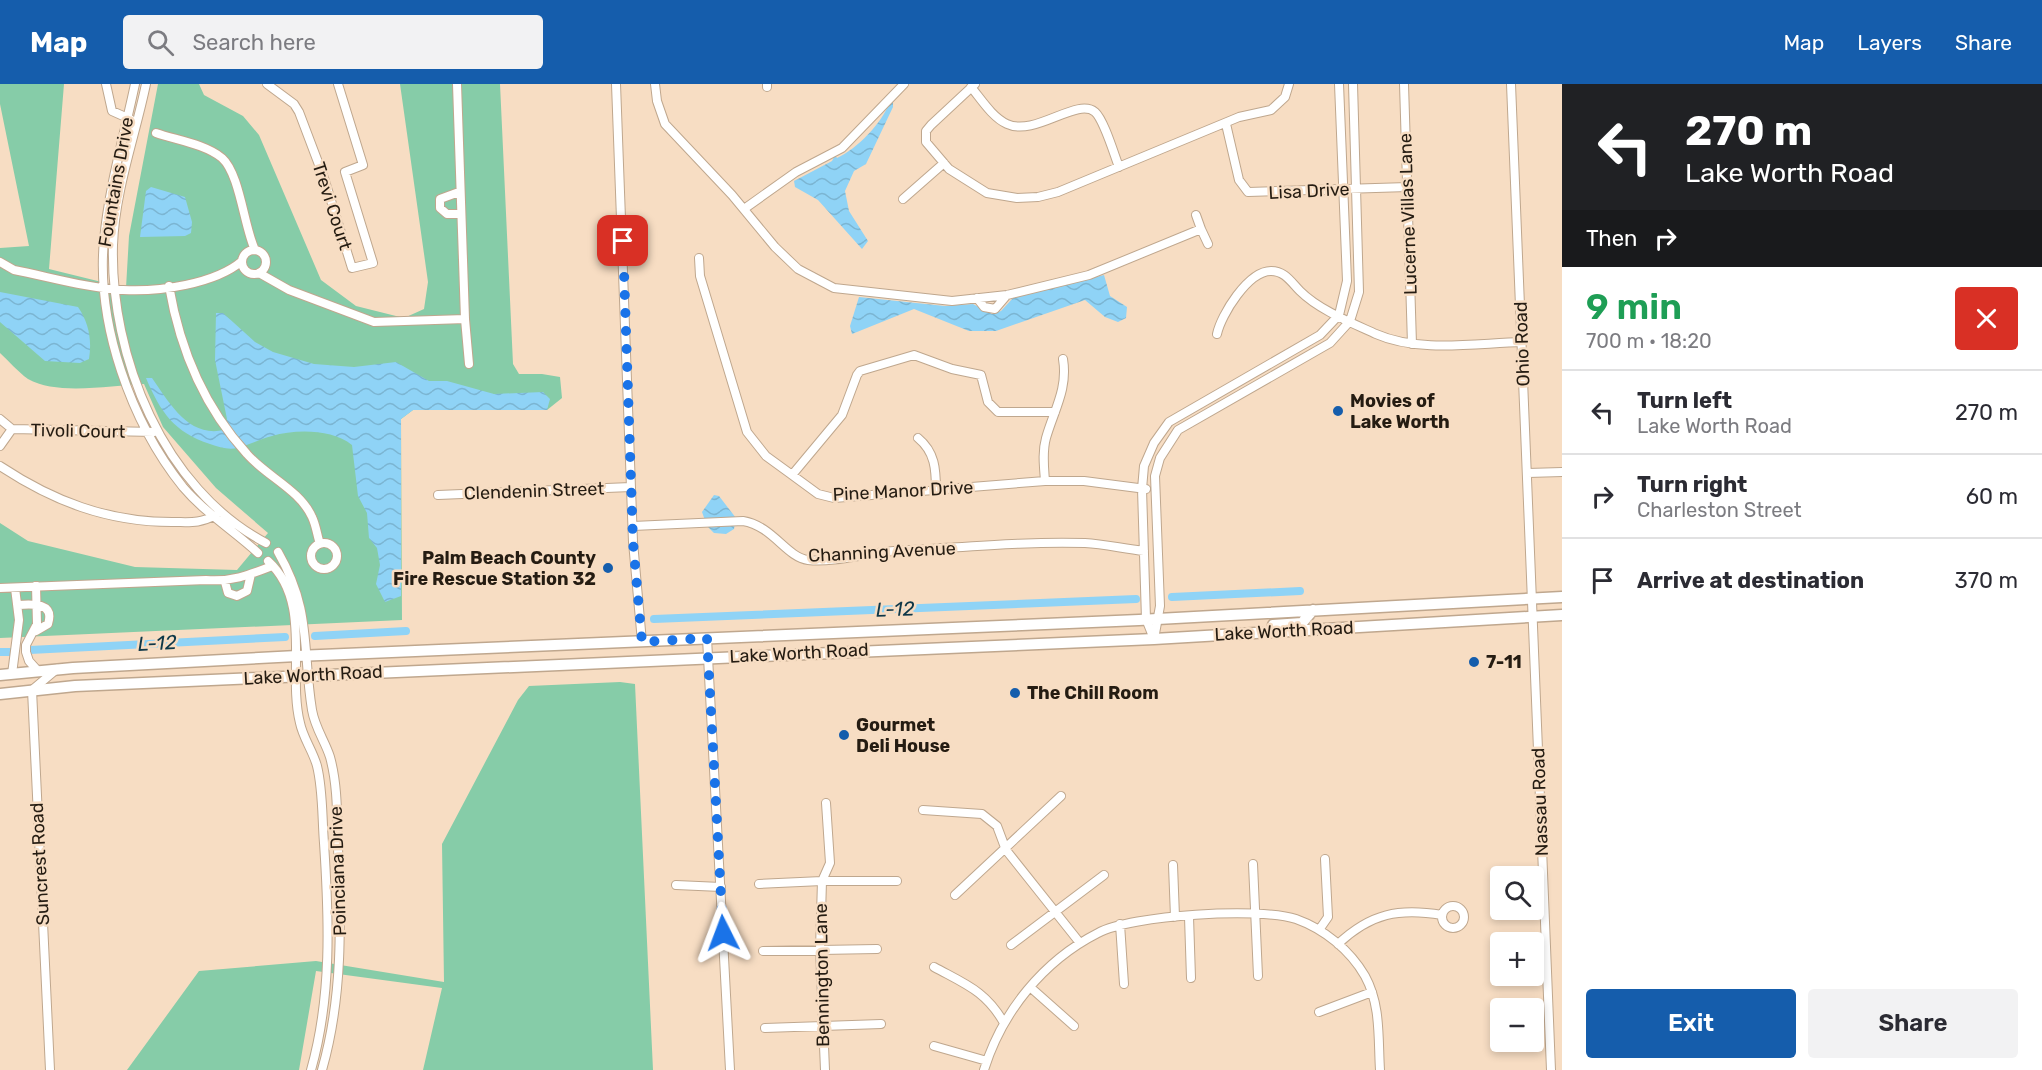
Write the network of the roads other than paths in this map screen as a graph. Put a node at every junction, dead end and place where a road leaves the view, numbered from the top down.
1 (106, 84) edge
2 (135, 84) edge
3 (146, 84) edge
4 (267, 84) edge
5 (338, 84) edge
6 (457, 84) edge
7 (616, 84) edge
8 (655, 84) edge
9 (904, 84) edge
10 (1289, 84) edge
11 (1339, 84) edge
12 (1353, 84) edge
13 (1404, 84) edge
14 (1511, 84) edge
15 (973, 86) edge
16 (126, 117) junction
17 (136, 121) junction
18 (1226, 124) junction
19 (156, 133) dead end
20 (944, 163) junction
21 (1119, 166) junction
22 (1408, 187) junction
23 (1356, 188) junction
24 (1344, 189) junction
25 (459, 192) junction
26 (903, 199) dead end
27 (744, 209) junction
28 (460, 214) junction
29 (1196, 214) dead end
30 (1201, 229) junction
31 (1208, 243) dead end
32 (251, 251) junction
33 (699, 258) dead end
34 (242, 261) junction
35 (0, 262) edge
36 (266, 264) junction
37 (228, 273) junction
38 (248, 273) junction
39 (259, 273) junction
40 (275, 280) junction
41 (169, 286) junction
42 (104, 287) junction
43 (114, 289) junction
44 (1340, 315) junction
45 (465, 320) junction
46 (1350, 321) junction
47 (1217, 334) dead end
48 (1522, 342) junction
49 (1412, 344) junction
50 (1063, 359) dead end
51 (469, 364) dead end
52 (1055, 412) junction
53 (0, 419) edge
54 (12, 429) junction
55 (149, 432) junction
56 (160, 432) junction
57 (918, 438) dead end
58 (0, 446) edge
59 (0, 466) edge
60 (1562, 472) edge
61 (1528, 473) junction
62 (792, 475) junction
63 (1045, 481) junction
64 (631, 487) junction
65 (1142, 489) junction
66 (1155, 490) junction
67 (936, 491) junction
68 (438, 495) dead end
69 (222, 512) junction
70 (213, 517) junction
71 (633, 526) junction
72 (266, 543) dead end
73 (320, 544) dead end
74 (1144, 551) junction
75 (278, 552) dead end
76 (258, 553) dead end
77 (251, 574) junction
78 (225, 582) junction
79 (36, 586) junction
80 (0, 588) edge
81 (15, 588) junction
82 (297, 590) junction
83 (288, 594) junction
84 (1562, 597) edge
85 (36, 603) junction
86 (18, 605) junction
87 (1532, 607) junction
88 (1313, 610) junction
89 (1562, 615) edge
90 (1146, 619) junction
91 (1159, 619) junction
92 (894, 630) junction
93 (36, 631) junction
94 (1205, 636) junction
95 (707, 638) junction
96 (1154, 639) junction
97 (642, 642) junction
98 (861, 651) junction
99 (302, 656) junction
100 (708, 657) junction
101 (57, 669) junction
102 (38, 671) junction
103 (12, 674) junction
104 (0, 675) edge
105 (302, 676) junction
106 (32, 690) junction
107 (0, 694) edge
108 (1061, 796) dead end
109 (826, 803) dead end
110 (923, 810) dead end
111 (1006, 850) junction
112 (1325, 859) dead end
113 (1253, 864) dead end
114 (1173, 865) dead end
115 (1104, 874) dead end
116 (822, 880) junction
117 (897, 881) dead end
118 (759, 884) dead end
119 (676, 885) dead end
120 (721, 887) junction
121 (955, 895) dead end
122 (1053, 912) junction
123 (1256, 915) junction
124 (1442, 915) dead end
125 (1175, 917) junction
126 (1189, 917) junction
127 (1120, 924) junction
128 (1319, 930) junction
129 (1080, 943) junction
130 (1338, 944) junction
131 (1011, 945) dead end
132 (820, 949) junction
133 (877, 949) dead end
134 (763, 951) dead end
135 (934, 967) dead end
136 (1258, 976) dead end
137 (1191, 978) dead end
138 (1124, 984) dead end
139 (1030, 987) junction
140 (1372, 992) junction
141 (1319, 1012) dead end
142 (1005, 1023) junction
143 (822, 1024) junction
144 (881, 1024) dead end
145 (1074, 1026) dead end
146 (765, 1028) dead end
147 (934, 1046) dead end
148 (985, 1065) edge
149 (50, 1070) edge
150 (311, 1070) edge
151 (322, 1070) edge
152 (730, 1070) edge
153 (825, 1070) edge
154 (1380, 1070) edge
155 (1551, 1070) edge

1 - 16 street
2 - 16 street, Fountains Drive
3 - 17 street, Fountains Drive
4 - 5 street, Trevi Court
6 - 25 street
7 - 64 street
8 - 27 street
9 - 27 street
10 - 18 street
11 - 24 street
12 - 23 street
13 - 22 street, Lucerne Villas Lane
14 - 48 street, Ohio Road
15 - 20 street
15 - 21 street
16 - 17 street
16 - 42 street, Fountains Drive
17 - 43 street, Fountains Drive
18 - 21 street
18 - 24 street, Lisa Drive
19 - 32 street
20 - 21 street
20 - 26 street
22 - 23 street, Lisa Drive
22 - 49 street, Lucerne Villas Lane
23 - 24 street, Lisa Drive
23 - 46 street
24 - 44 street
25 - 28 street
25 - 28 street
27 - 30 street
28 - 45 street
29 - 30 street
30 - 31 street
32 - 34 street
32 - 36 street
33 - 62 street, Pine Manor Drive
34 - 37 street
34 - 38 street
35 - 42 street
36 - 39 street
36 - 40 street
37 - 38 street
37 - 41 street
38 - 39 street
39 - 40 street
40 - 45 street
41 - 43 street
41 - 73 street
42 - 43 street
42 - 55 street, Fountains Drive
43 - 56 street, Fountains Drive
44 - 46 street
44 - 47 street
44 - 65 street
45 - 51 street
46 - 49 street
46 - 66 street
48 - 49 street
48 - 61 street, Ohio Road
50 - 52 street
52 - 62 street
52 - 63 street
53 - 54 street, Tivoli Court
54 - 55 street, Tivoli Court
54 - 58 street
55 - 56 street, Tivoli Court
55 - 70 street, Fountains Drive
56 - 69 street, Fountains Drive
57 - 67 street
59 - 70 street
60 - 61 street
61 - 87 street, Ohio Road
62 - 67 street, Pine Manor Drive
63 - 65 street, Pine Manor Drive
63 - 67 street, Pine Manor Drive
64 - 68 street, Clendenin Street
64 - 71 street
65 - 66 street, Pine Manor Drive
65 - 74 street
66 - 91 street
69 - 70 street
69 - 72 street, Fountains Drive
70 - 76 street, Fountains Drive
71 - 74 street, Channing Avenue
71 - 97 street
74 - 90 street
75 - 82 street
77 - 78 street
77 - 78 street
77 - 83 street
78 - 79 street
79 - 81 street
79 - 85 street
80 - 81 street
81 - 86 street
82 - 83 street
82 - 99 street
83 - 99 street
84 - 87 main road, Lake Worth Road
85 - 86 street
85 - 93 street
85 - 93 street
86 - 103 street
87 - 88 main road, Lake Worth Road
87 - 89 main road, Lake Worth Road
87 - 94 main road, Lake Worth Road
87 - 155 street, Nassau Road
88 - 91 main road, Lake Worth Road
88 - 94 main road
90 - 91 main road, Lake Worth Road
90 - 92 main road, Lake Worth Road
90 - 96 street
91 - 96 street
92 - 95 main road, Lake Worth Road
92 - 98 main road
93 - 102 street
94 - 96 main road, Lake Worth Road
95 - 97 main road, Lake Worth Road
95 - 100 street
96 - 98 main road, Lake Worth Road
97 - 99 main road, Lake Worth Road
98 - 100 main road, Lake Worth Road
99 - 101 main road, Lake Worth Road
99 - 105 street
100 - 105 main road, Lake Worth Road
100 - 120 street
101 - 102 main road, Lake Worth Road
101 - 106 street
102 - 103 main road, Lake Worth Road
103 - 104 main road, Lake Worth Road
105 - 106 main road, Lake Worth Road
105 - 150 street, Poinciana Drive
105 - 151 street, Poinciana Drive
106 - 107 main road, Lake Worth Road
106 - 149 street, Suncrest Road
108 - 111 street
109 - 116 street, Bennington Lane
110 - 111 street
111 - 121 street
111 - 122 street
112 - 128 street
113 - 123 street
114 - 125 street
115 - 122 street
116 - 117 street
116 - 118 street
116 - 132 street, Bennington Lane
119 - 120 street
120 - 152 street
122 - 129 street
122 - 131 street
123 - 126 street
123 - 128 street
123 - 136 street
124 - 130 street
125 - 126 street
125 - 127 street
126 - 137 street
127 - 129 street
127 - 138 street
128 - 130 street
129 - 139 street
130 - 140 street
132 - 133 street
132 - 134 street
132 - 143 street, Bennington Lane
135 - 142 street
139 - 142 street
139 - 145 street
140 - 141 street
140 - 154 street
142 - 148 street
143 - 144 street
143 - 146 street
143 - 153 street, Bennington Lane
147 - 148 street

